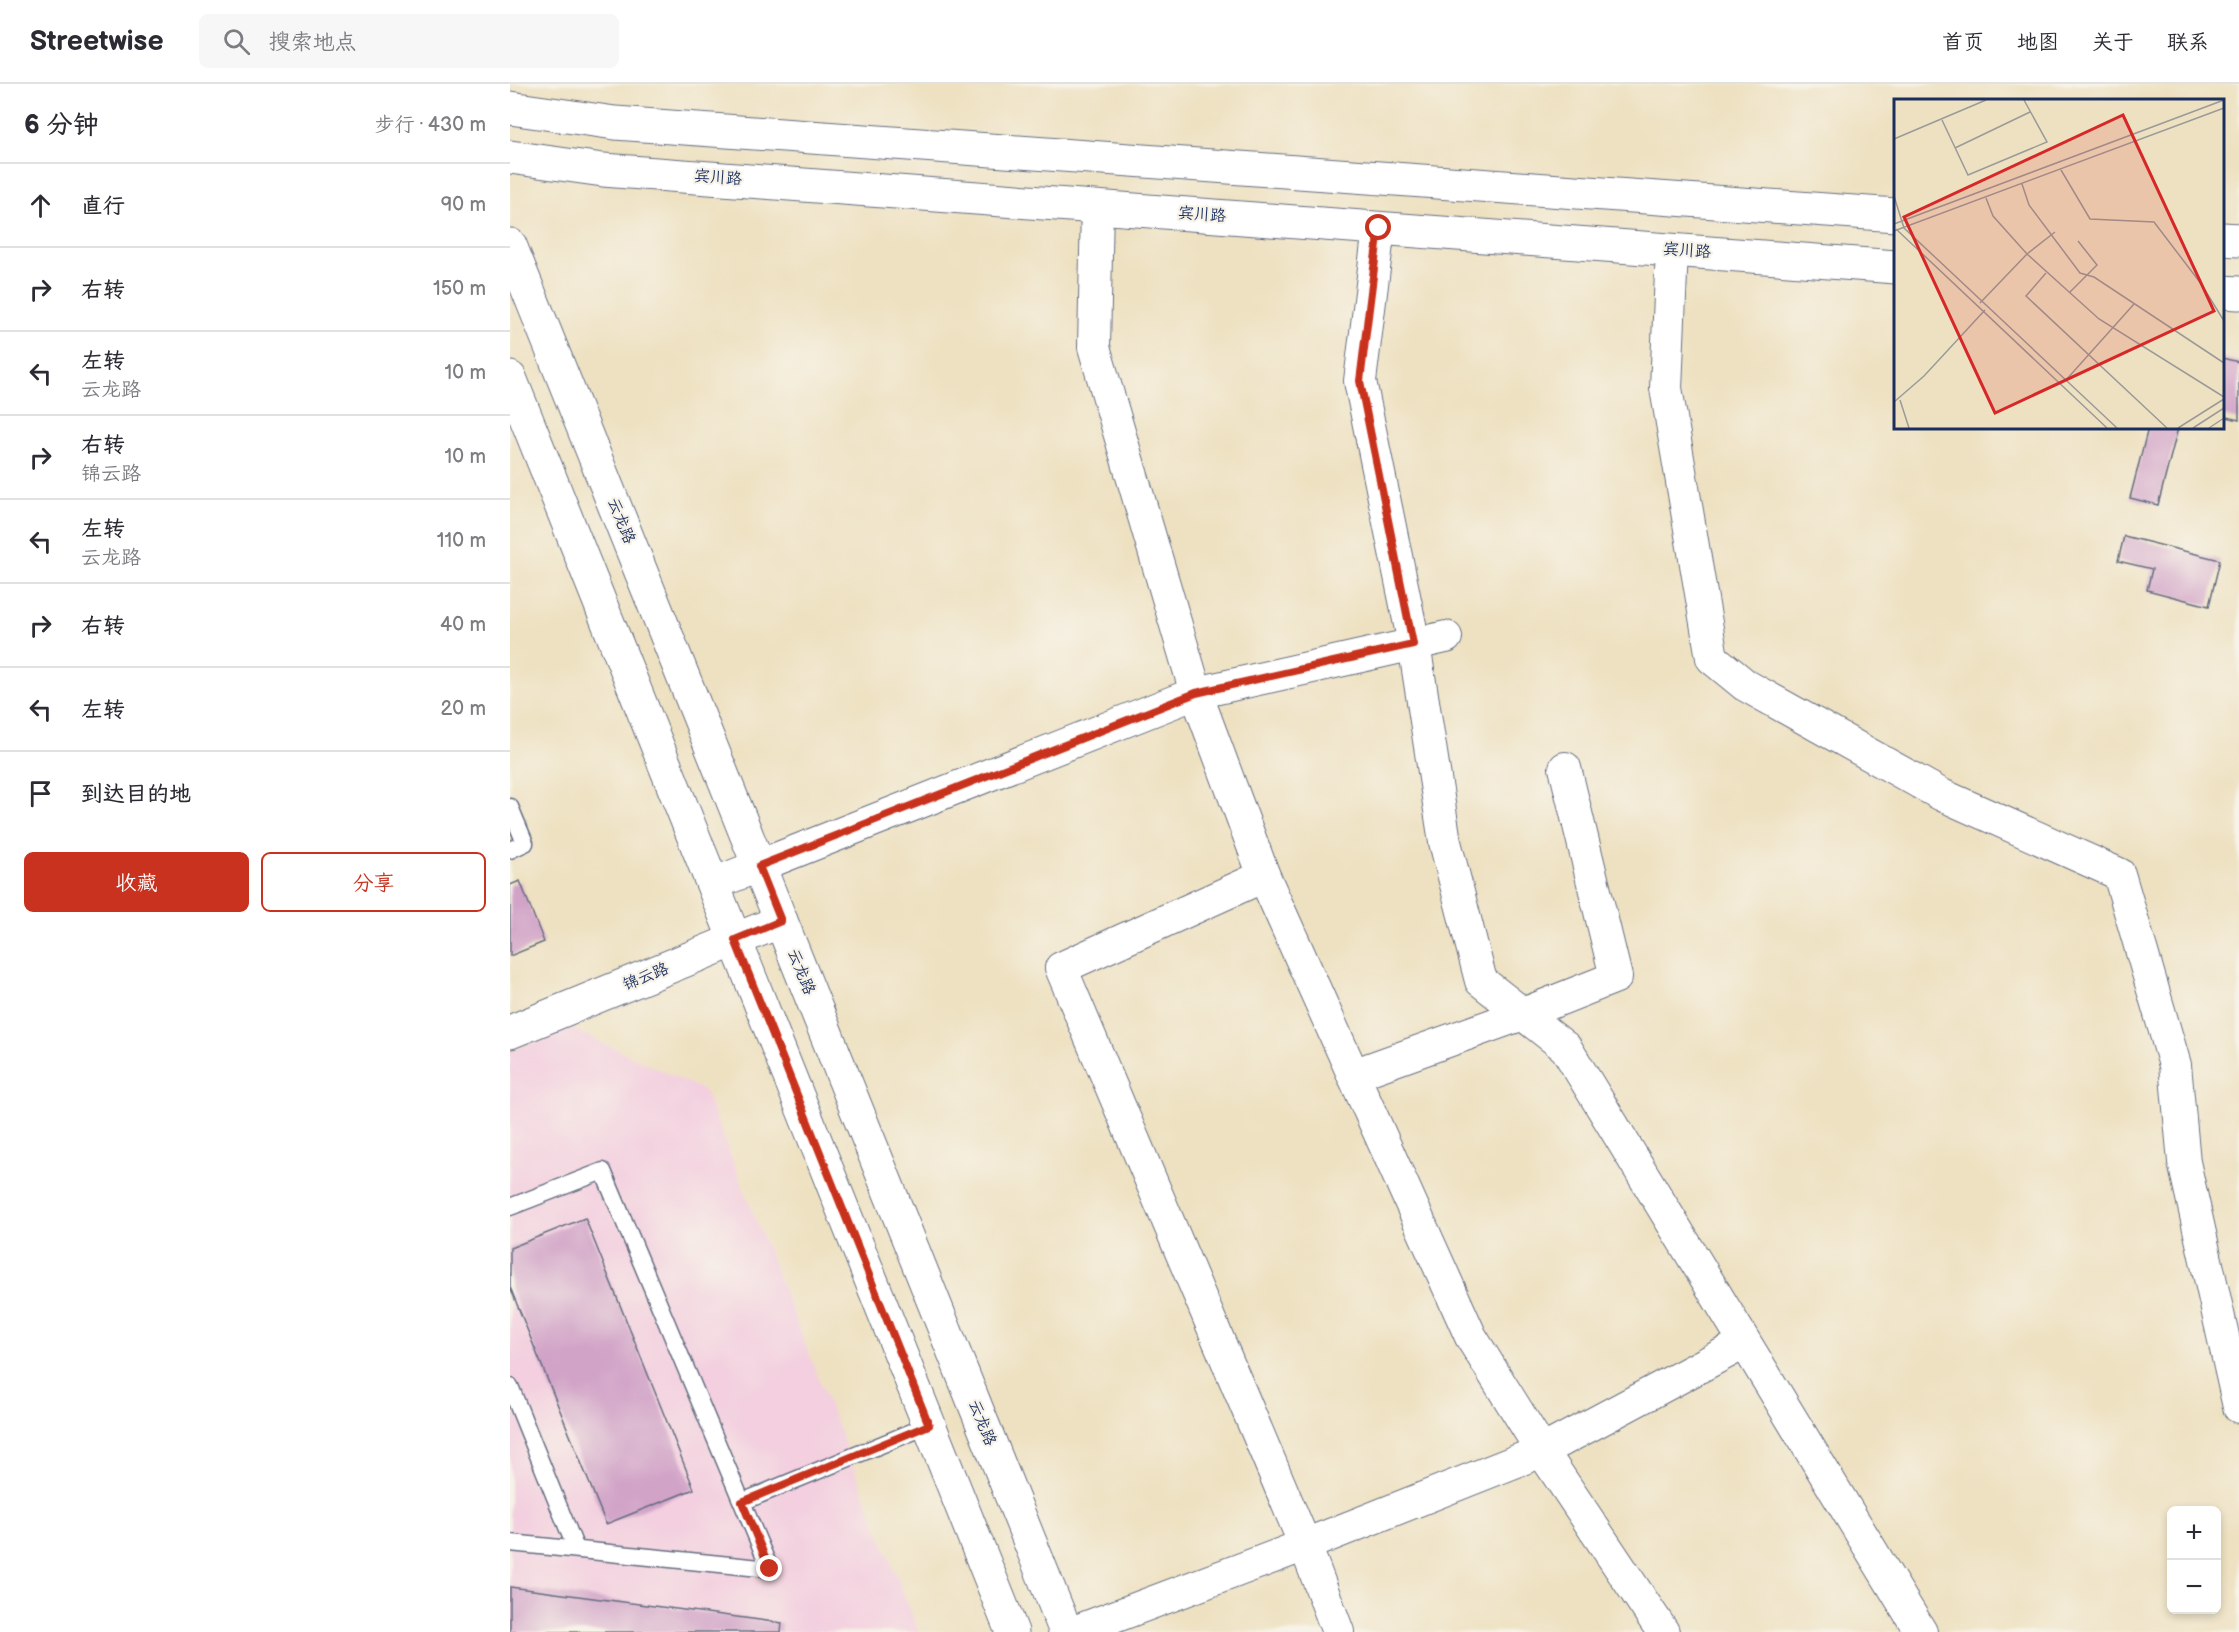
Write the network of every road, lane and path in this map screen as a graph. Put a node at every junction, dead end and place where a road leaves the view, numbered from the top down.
1 (510, 108) edge
2 (510, 157) edge
3 (1097, 207) junction
4 (1894, 215) edge
5 (1379, 228) junction
6 (2224, 239) edge
7 (2239, 240) edge
8 (510, 245) edge
9 (1672, 250) junction
10 (1894, 267) edge
11 (2224, 292) edge
12 (2239, 293) edge
13 (510, 378) edge
14 (1446, 638) dead end
15 (1413, 644) junction
16 (1196, 693) junction
17 (1564, 768) dead end
18 (510, 807) edge
19 (510, 850) edge
20 (759, 866) junction
21 (1264, 876) junction
22 (713, 884) junction
23 (781, 921) junction
24 (735, 940) junction
25 (1523, 1014) junction
26 (510, 1032) edge
27 (1353, 1075) junction
28 (510, 1207) edge
29 (1744, 1343) junction
30 (510, 1386) edge
31 (2239, 1407) edge
32 (929, 1425) junction
33 (1542, 1451) junction
34 (742, 1502) junction
35 (510, 1543) edge
36 (1305, 1545) junction
37 (576, 1549) junction
38 (1012, 1632) edge
39 (1066, 1632) edge
40 (1074, 1632) edge
41 (1338, 1632) edge
42 (1663, 1632) edge
43 (1921, 1632) edge

1 - 4 street
2 - 3 street, 宾川路
3 - 5 street, 宾川路
3 - 16 street
5 - 9 street, 宾川路
5 - 15 street
6 - 7 street
8 - 20 street, 云龙路
9 - 10 street, 宾川路
9 - 31 street
11 - 12 street
13 - 22 street
14 - 15 street
15 - 16 street
15 - 25 street
16 - 20 street
16 - 21 street
17 - 25 street
18 - 19 lane
20 - 22 street
20 - 23 street, 云龙路
21 - 27 street
21 - 36 street
22 - 24 street
23 - 24 street, 锦云路
23 - 39 street, 云龙路
24 - 26 street, 锦云路
24 - 32 street
25 - 27 street
25 - 29 street
27 - 33 street
28 - 34 lane
29 - 33 street
29 - 43 street
30 - 37 lane
32 - 34 lane
32 - 38 street
33 - 36 street
33 - 42 street
34 - 37 lane
35 - 37 lane
36 - 40 street
36 - 41 street

